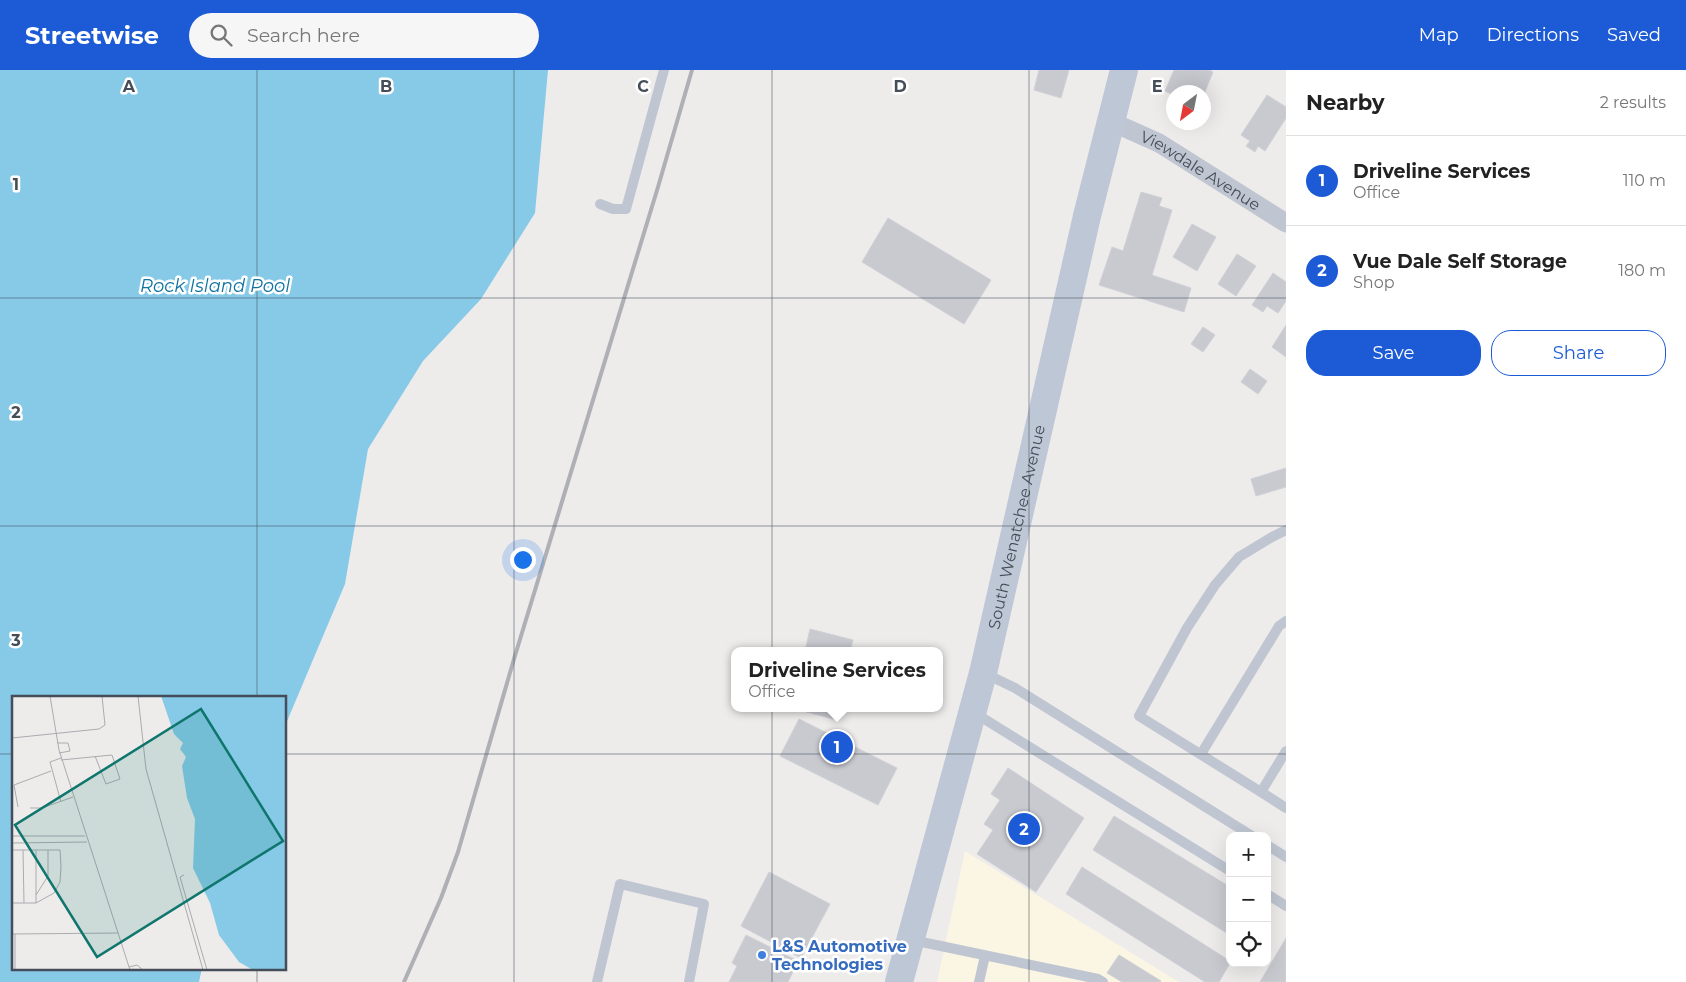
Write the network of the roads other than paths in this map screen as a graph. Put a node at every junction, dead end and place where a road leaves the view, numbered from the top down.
1 (664, 70) edge
2 (1124, 70) edge
3 (1112, 122) junction
4 (600, 204) dead end
5 (1286, 222) edge
6 (1286, 530) edge
7 (1286, 621) edge
8 (983, 673) junction
9 (972, 711) junction
10 (1286, 751) edge
11 (1201, 754) junction
12 (1260, 792) junction
13 (1286, 808) edge
14 (1246, 832) edge
15 (1271, 848) edge
16 (1286, 857) edge
17 (1226, 869) edge
18 (1271, 897) edge
19 (1286, 906) edge
20 (911, 940) junction
21 (985, 956) junction
22 (1071, 978) edge
23 (597, 982) edge
24 (689, 982) edge
25 (899, 982) edge
26 (979, 982) edge
27 (1103, 982) edge

1 - 4 lane
2 - 3 main road, South Wenatchee Avenue
3 - 5 street, Viewdale Avenue
3 - 8 main road, South Wenatchee Avenue
6 - 11 lane
7 - 11 lane
8 - 9 main road, South Wenatchee Avenue
8 - 14 lane
9 - 17 lane
9 - 20 main road, South Wenatchee Avenue
10 - 12 lane
11 - 12 lane
12 - 13 lane
15 - 16 lane
18 - 19 lane
20 - 21 lane
20 - 25 main road, South Wenatchee Avenue
21 - 22 lane
21 - 26 lane
22 - 27 lane
23 - 24 lane

